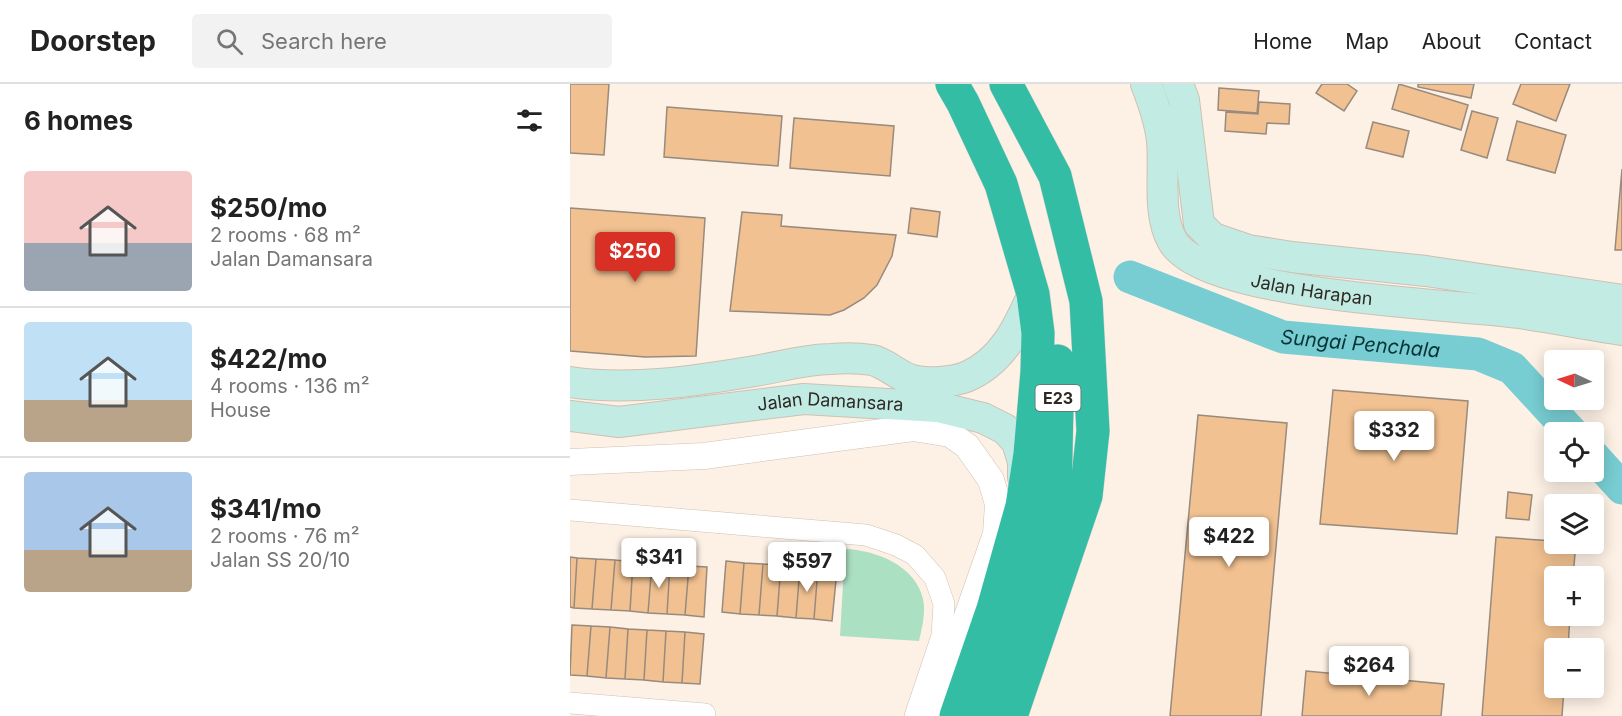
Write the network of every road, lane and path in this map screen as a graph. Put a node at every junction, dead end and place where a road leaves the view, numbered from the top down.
1 (952, 84) edge
2 (975, 84) edge
3 (1006, 84) edge
4 (1030, 84) edge
5 (1146, 84) edge
6 (1178, 84) edge
7 (1055, 176) junction
8 (1032, 294) junction
9 (1622, 300) edge
10 (1622, 330) edge
11 (912, 380) junction
12 (570, 382) edge
13 (804, 399) junction
14 (570, 416) edge
15 (570, 462) edge
16 (1022, 506) junction
17 (570, 510) edge
18 (1029, 663) junction
19 (570, 703) edge
20 (705, 714) dead end
21 (915, 716) edge
22 (932, 716) edge
23 (956, 716) edge
24 (983, 716) edge
25 (1011, 716) edge
26 (1028, 716) edge

1 - 8 highway
2 - 24 highway, E23
3 - 7 highway, E23
4 - 7 highway
5 - 10 main road, Jalan Harapan
6 - 9 main road
7 - 18 highway, E23
8 - 11 main road, Jalan Damansara
8 - 16 highway
11 - 12 main road, Jalan Damansara
11 - 13 main road
13 - 14 main road, Jalan Damansara
13 - 16 main road, Jalan Damansara
15 - 22 street
16 - 23 highway
17 - 21 street
18 - 25 highway, E23
18 - 26 highway
19 - 20 street

